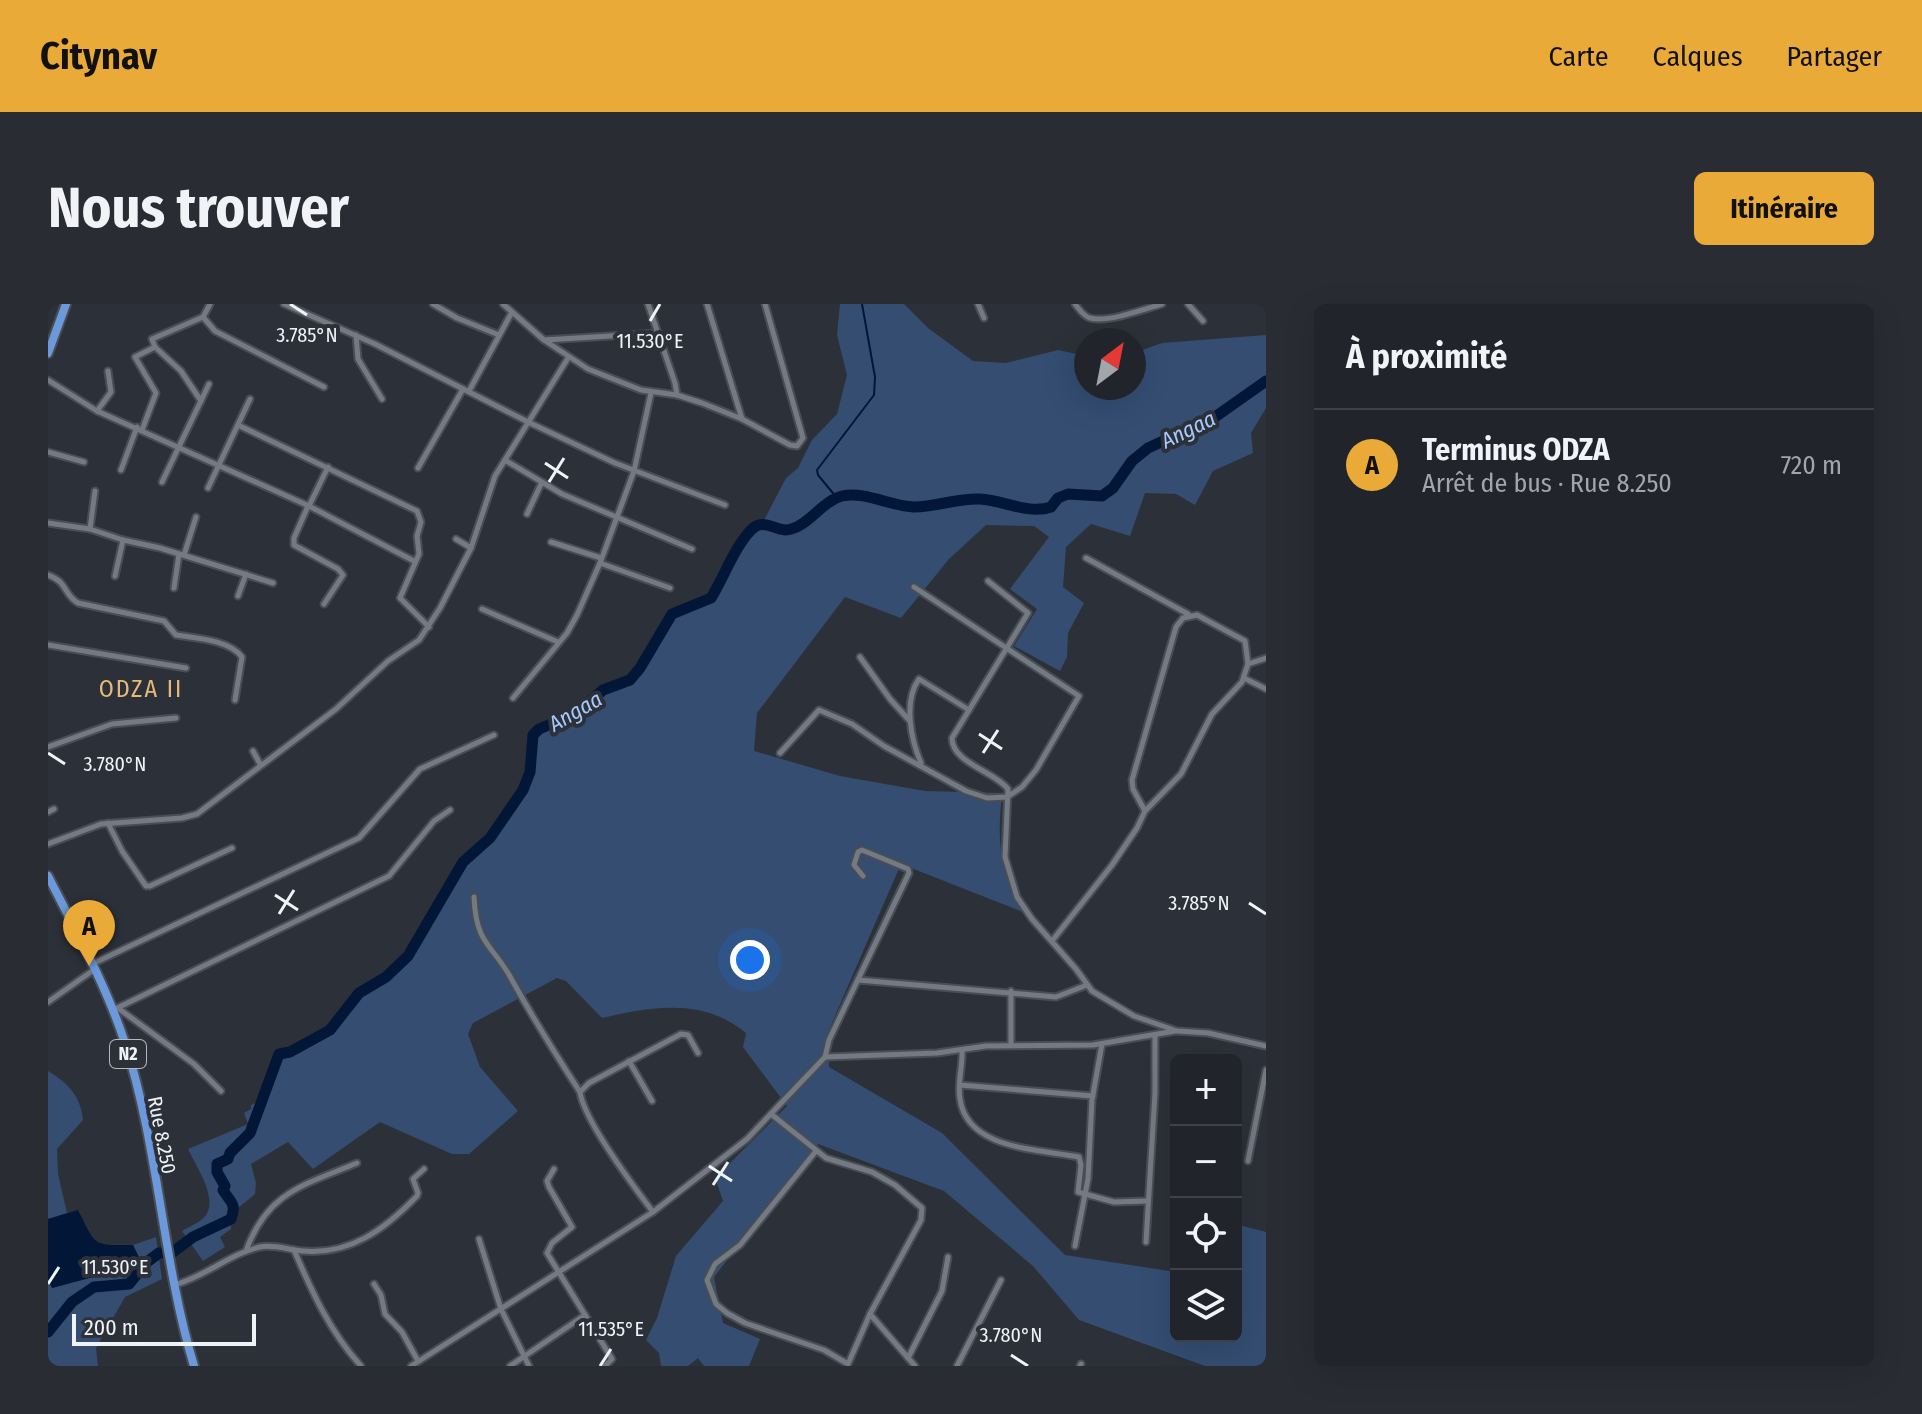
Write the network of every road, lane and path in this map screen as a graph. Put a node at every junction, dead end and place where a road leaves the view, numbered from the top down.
1 (66, 304) edge
2 (210, 304) edge
3 (284, 304) edge
4 (433, 304) edge
5 (503, 304) edge
6 (648, 304) edge
7 (707, 304) edge
8 (765, 304) edge
9 (978, 304) edge
10 (1075, 304) edge
11 (1162, 304) edge
12 (1188, 304) edge
13 (512, 312) junction
14 (203, 317) junction
15 (984, 318) dead end
16 (1203, 321) dead end
17 (659, 333) junction
18 (356, 335) junction
19 (499, 335) junction
20 (544, 340) junction
21 (155, 347) junction
22 (48, 353) edge
23 (568, 358) junction
24 (108, 371) dead end
25 (48, 380) edge
26 (209, 384) dead end
27 (324, 387) dead end
28 (466, 390) junction
29 (651, 393) junction
30 (677, 395) junction
31 (250, 399) dead end
32 (382, 399) dead end
33 (201, 401) junction
34 (97, 411) junction
35 (742, 419) junction
36 (528, 422) junction
37 (238, 425) junction
38 (140, 428) junction
39 (180, 446) junction
40 (48, 452) edge
41 (505, 460) junction
42 (84, 462) dead end
43 (219, 464) junction
44 (328, 467) junction
45 (418, 468) dead end
46 (121, 470) dead end
47 (634, 471) junction
48 (162, 482) dead end
49 (541, 484) junction
50 (208, 488) dead end
51 (95, 491) dead end
52 (725, 505) dead end
53 (308, 506) junction
54 (527, 514) dead end
55 (196, 517) dead end
56 (616, 517) junction
57 (48, 523) edge
58 (90, 529) junction
59 (456, 539) dead end
60 (123, 540) junction
61 (551, 542) dead end
62 (471, 548) junction
63 (692, 549) dead end
64 (182, 555) junction
65 (1086, 558) dead end
66 (414, 561) junction
67 (600, 561) junction
68 (246, 574) junction
69 (48, 575) edge
70 (115, 576) dead end
71 (988, 581) dead end
72 (273, 583) dead end
73 (914, 587) dead end
74 (174, 588) dead end
75 (670, 588) dead end
76 (238, 596) dead end
77 (324, 604) dead end
78 (482, 609) dead end
79 (1189, 615) junction
80 (429, 627) junction
81 (558, 642) junction
82 (48, 645) edge
83 (1008, 649) junction
84 (860, 657) dead end
85 (1266, 658) edge
86 (1248, 664) junction
87 (186, 668) dead end
88 (1244, 678) junction
89 (1266, 689) edge
90 (513, 698) dead end
91 (235, 700) dead end
92 (969, 710) junction
93 (176, 718) dead end
94 (910, 721) junction
95 (494, 735) dead end
96 (48, 747) edge
97 (253, 751) dead end
98 (780, 753) dead end
99 (260, 764) junction
100 (921, 764) junction
101 (1007, 797) junction
102 (450, 810) dead end
103 (1145, 811) junction
104 (108, 823) junction
105 (48, 844) edge
106 (232, 848) dead end
107 (48, 876) edge
108 (863, 876) dead end
109 (474, 897) dead end
110 (1052, 941) junction
111 (94, 966) junction
112 (858, 980) junction
113 (1087, 985) junction
114 (1011, 992) junction
115 (48, 1002) edge
116 (116, 1009) junction
117 (1177, 1031) junction
118 (1155, 1036) junction
119 (1102, 1044) junction
120 (1011, 1045) junction
121 (1266, 1046) edge
122 (962, 1050) junction
123 (698, 1053) dead end
124 (825, 1057) junction
125 (629, 1061) junction
126 (1266, 1070) edge
127 (960, 1085) junction
128 (221, 1091) dead end
129 (580, 1092) junction
130 (1093, 1096) junction
131 (652, 1101) dead end
132 (1262, 1107) edge
133 (771, 1114) junction
134 (816, 1151) junction
135 (1248, 1161) dead end
136 (357, 1163) dead end
137 (424, 1169) dead end
138 (554, 1169) dead end
139 (1086, 1193) junction
140 (1147, 1201) junction
141 (653, 1212) junction
142 (479, 1239) dead end
143 (1146, 1242) dead end
144 (1075, 1246) dead end
145 (294, 1249) junction
146 (246, 1252) junction
147 (948, 1257) dead end
148 (559, 1273) junction
149 (1001, 1280) dead end
150 (374, 1284) dead end
151 (173, 1286) junction
152 (501, 1309) junction
153 (870, 1314) junction
154 (585, 1315) junction
155 (525, 1356) junction
156 (908, 1358) junction
157 (418, 1361) junction
158 (848, 1365) edge
159 (194, 1366) edge
160 (361, 1366) edge
161 (411, 1366) edge
162 (510, 1366) edge
163 (529, 1366) edge
164 (605, 1366) edge
165 (915, 1366) edge
166 (957, 1366) edge

1 - 22 highway
2 - 14 street
3 - 18 street
4 - 19 street
5 - 13 street
6 - 17 street
7 - 35 street
8 - 35 street
9 - 15 street
10 - 11 street
12 - 16 street
13 - 19 street
13 - 20 street
14 - 21 street
14 - 27 street
17 - 20 street
17 - 30 street
18 - 28 street
18 - 32 street
19 - 28 street
20 - 23 street
21 - 33 street
21 - 38 street
23 - 29 street
23 - 36 street
24 - 34 street
25 - 34 street
26 - 33 street
28 - 36 street
28 - 45 street
29 - 30 street
29 - 47 street
30 - 35 street
31 - 37 street
33 - 39 street
34 - 38 street
36 - 41 street
36 - 47 street
37 - 43 street
37 - 44 street
38 - 39 street
38 - 46 street
39 - 43 street
39 - 48 street
40 - 42 street
41 - 49 street
41 - 62 street
43 - 50 street
43 - 53 street
44 - 53 street
44 - 66 street
47 - 52 street
47 - 56 street
49 - 54 street
49 - 56 street
51 - 58 street
53 - 66 street
53 - 77 street
55 - 64 street
56 - 63 street
56 - 67 street
57 - 58 street
58 - 60 street
59 - 62 street
60 - 64 street
60 - 70 street
61 - 67 street
62 - 80 street
64 - 68 street
64 - 74 street
65 - 79 street
66 - 80 street
67 - 75 street
67 - 81 street
68 - 72 street
68 - 76 street
69 - 91 street
71 - 83 street
73 - 83 street
78 - 81 street
79 - 86 street
79 - 103 street
80 - 99 street
81 - 90 street
82 - 87 street
83 - 92 street
83 - 101 street
84 - 94 street
85 - 86 street
86 - 88 street
88 - 89 street
88 - 103 street
92 - 94 street
92 - 101 street
93 - 96 street
94 - 100 street
95 - 111 street
97 - 99 street
98 - 100 street
99 - 104 street
100 - 101 street
101 - 110 street
102 - 116 street
103 - 110 street
104 - 105 street
104 - 106 street
107 - 111 highway, Rue 8.250 / N2
108 - 112 street
109 - 129 street
110 - 113 street
111 - 115 street
111 - 116 highway, Rue 8.250 / N2
112 - 114 street
112 - 124 street
113 - 114 street
113 - 117 street
114 - 120 street
116 - 128 street
116 - 151 highway, Rue 8.250 / N2
117 - 118 street
117 - 121 street
118 - 119 street
118 - 140 street
119 - 120 street
119 - 130 street
120 - 122 street
122 - 124 street
122 - 127 street
123 - 125 street
124 - 133 street
125 - 129 street
125 - 131 street
126 - 132 street
127 - 130 street
127 - 139 street
129 - 141 street
130 - 139 street
132 - 135 street
133 - 134 street
133 - 141 street
134 - 153 street
134 - 158 street
136 - 146 street
137 - 145 street
138 - 148 street
139 - 140 street
139 - 144 street
140 - 143 street
141 - 148 street
142 - 152 street
145 - 146 street
145 - 160 street
146 - 151 street
147 - 156 street
148 - 152 street
148 - 154 street
149 - 166 street
150 - 157 street
151 - 159 highway, Rue 8.250 / N2
152 - 155 street
152 - 157 street
153 - 156 street
153 - 158 street
154 - 155 street
154 - 164 street
155 - 162 street
155 - 163 street
156 - 165 street
157 - 161 street

